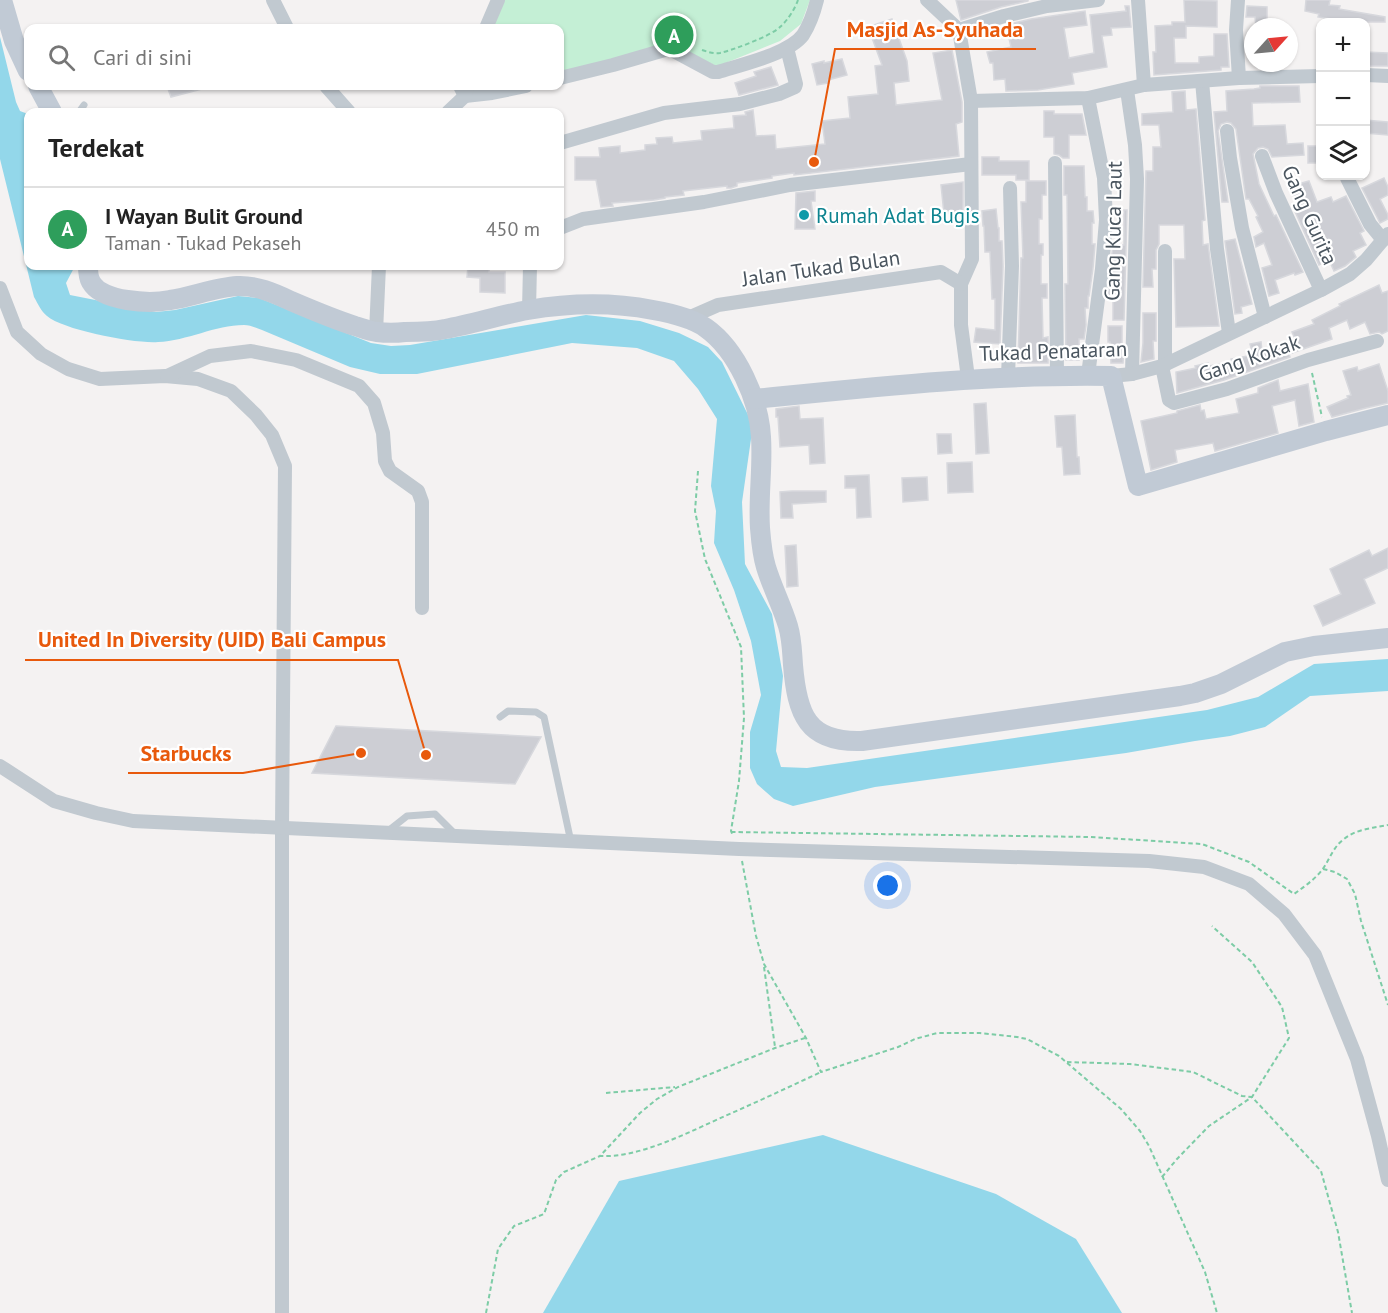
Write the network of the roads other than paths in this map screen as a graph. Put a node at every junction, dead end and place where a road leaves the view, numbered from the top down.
1 (3, 0) edge
2 (273, 0) edge
3 (498, 0) edge
4 (817, 0) edge
5 (927, 0) edge
6 (1098, 0) edge
7 (1138, 0) edge
8 (1238, 0) edge
9 (285, 24) edge
10 (488, 24) edge
11 (959, 30) junction
12 (787, 48) junction
13 (24, 62) edge
14 (1370, 75) edge
15 (1316, 76) edge
16 (1388, 76) edge
17 (564, 77) edge
18 (1239, 78) junction
19 (1202, 81) junction
20 (1144, 86) junction
21 (40, 90) edge
22 (334, 90) edge
23 (463, 90) edge
24 (471, 90) edge
25 (507, 90) edge
26 (1127, 90) junction
27 (1088, 98) junction
28 (970, 101) junction
29 (84, 105) dead end
30 (50, 108) edge
31 (82, 108) edge
32 (346, 108) edge
33 (451, 108) edge
34 (1227, 131) dead end
35 (564, 142) edge
36 (1262, 156) dead end
37 (1055, 163) dead end
38 (971, 164) junction
39 (1348, 180) edge
40 (1010, 188) dead end
41 (564, 226) edge
42 (1386, 237) edge
43 (1165, 251) dead end
44 (88, 270) edge
45 (379, 270) edge
46 (530, 270) edge
47 (961, 284) junction
48 (0, 288) edge
49 (1320, 290) junction
50 (529, 310) junction
51 (1265, 316) junction
52 (686, 319) junction
53 (376, 332) junction
54 (1229, 333) junction
55 (1377, 341) dead end
56 (1163, 365) junction
57 (1132, 374) junction
58 (1088, 375) junction
59 (165, 376) junction
60 (1057, 376) junction
61 (1111, 376) junction
62 (1008, 377) junction
63 (968, 378) junction
64 (754, 399) junction
65 (1388, 416) edge
66 (422, 608) dead end
67 (1388, 638) edge
68 (500, 717) dead end
69 (0, 766) edge
70 (282, 828) junction
71 (386, 833) junction
72 (457, 836) junction
73 (570, 842) junction
74 (1388, 1180) edge
75 (282, 1313) edge

1 - 13 street
2 - 9 street
3 - 10 street
4 - 12 street
5 - 11 street
6 - 11 street
7 - 20 street
8 - 18 street
11 - 28 street
12 - 17 street
12 - 35 street
14 - 16 street
15 - 18 street
18 - 19 street
19 - 20 street
19 - 54 street
20 - 26 street
21 - 30 street
22 - 32 street
23 - 33 street
24 - 25 street
26 - 27 street
26 - 57 street, Gang Kuca Laut
27 - 28 street
27 - 58 street
28 - 38 street
29 - 31 lane
34 - 51 street
36 - 49 street, Gang Gurita
37 - 60 street
38 - 41 street
38 - 47 street
39 - 42 street
40 - 62 street
42 - 49 street, Tukad Penataran
43 - 56 street
44 - 53 street
45 - 53 street
46 - 50 street
47 - 52 street, Jalan Tukad Bulan
47 - 63 street
48 - 59 street
49 - 51 street, Tukad Penataran
50 - 52 street
50 - 53 street
51 - 54 street, Tukad Penataran
52 - 64 street
54 - 56 street, Tukad Penataran
55 - 56 street, Gang Kokak
56 - 57 street, Tukad Penataran
57 - 61 street, Tukad Penataran
58 - 60 street, Tukad Penataran
58 - 61 street, Tukad Penataran
59 - 66 street
59 - 70 street
60 - 62 street, Tukad Penataran
61 - 65 street
62 - 63 street, Tukad Penataran
63 - 64 street, Tukad Penataran
64 - 67 street
68 - 73 lane
69 - 70 street
70 - 71 street
70 - 75 street
71 - 72 street
71 - 72 lane
72 - 73 street
73 - 74 street

